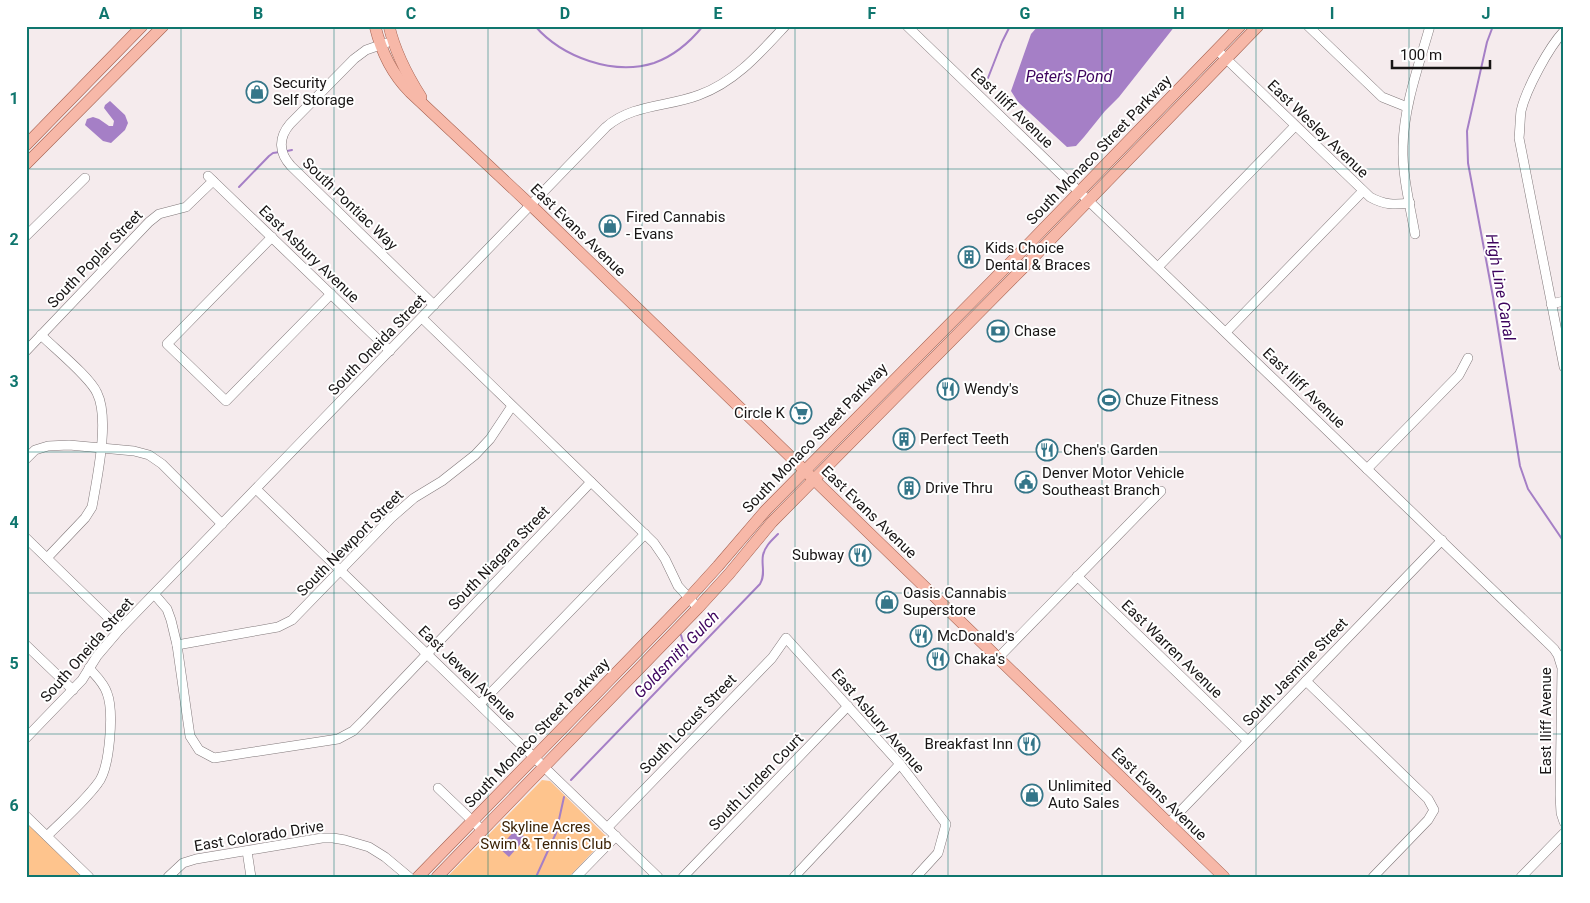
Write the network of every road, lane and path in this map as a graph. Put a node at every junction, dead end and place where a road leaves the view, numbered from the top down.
1 (142, 26) edge
2 (154, 26) edge
3 (163, 26) edge
4 (376, 26) edge
5 (389, 26) edge
6 (785, 26) edge
7 (907, 26) edge
8 (1240, 26) edge
9 (1258, 26) edge
10 (1308, 26) edge
11 (1430, 26) edge
12 (1564, 31) edge
13 (393, 41) junction
14 (381, 44) junction
15 (1216, 50) junction
16 (137, 51) junction
17 (1226, 60) junction
18 (1407, 106) junction
19 (427, 107) junction
20 (1295, 126) junction
21 (26, 145) edge
22 (26, 164) edge
23 (85, 178) dead end
24 (211, 179) joint
25 (1363, 191) junction
26 (1079, 192) junction
27 (1089, 201) junction
28 (1410, 203) junction
29 (531, 205) junction
30 (1415, 234) dead end
31 (26, 236) edge
32 (272, 237) junction
33 (1158, 267) junction
34 (331, 294) junction
35 (1564, 301) edge
36 (1550, 304) junction
37 (434, 305) junction
38 (422, 318) junction
39 (1226, 332) junction
40 (41, 335) junction
41 (26, 351) edge
42 (390, 351) junction
43 (1468, 358) dead end
44 (1564, 368) edge
45 (512, 406) junction
46 (100, 448) junction
47 (26, 459) edge
48 (1368, 469) junction
49 (804, 470) junction
50 (814, 480) junction
51 (591, 482) junction
52 (256, 488) junction
53 (1161, 491) dead end
54 (222, 524) junction
55 (644, 534) junction
56 (26, 538) edge
57 (1442, 540) junction
58 (47, 558) junction
59 (342, 570) junction
60 (1077, 576) junction
61 (155, 595) junction
62 (688, 599) junction
63 (698, 608) junction
64 (120, 629) junction
65 (786, 638) joint
66 (26, 645) edge
67 (177, 645) junction
68 (427, 653) junction
69 (997, 659) junction
70 (89, 668) junction
71 (1306, 681) junction
72 (72, 690) junction
73 (480, 704) junction
74 (848, 706) junction
75 (26, 738) edge
76 (1248, 741) junction
77 (535, 757) junction
78 (900, 764) junction
79 (544, 766) junction
80 (438, 788) dead end
81 (1560, 790) junction
82 (1564, 799) edge
83 (26, 816) edge
84 (472, 821) junction
85 (1564, 822) edge
86 (1168, 824) junction
87 (607, 828) junction
88 (482, 830) junction
89 (1564, 832) edge
90 (47, 836) junction
91 (616, 836) junction
92 (247, 851) junction
93 (89, 877) edge
94 (168, 877) edge
95 (251, 877) edge
96 (409, 877) edge
97 (418, 877) edge
98 (437, 877) edge
99 (576, 877) edge
100 (658, 877) edge
101 (683, 877) edge
102 (794, 877) edge
103 (916, 877) edge
104 (1224, 877) edge
105 (1373, 877) edge
106 (1521, 877) edge

1 - 21 main road
2 - 16 main road
3 - 16 main road
4 - 14 main road, East Evans Avenue
5 - 13 main road, East Evans Avenue
6 - 29 street, South Oneida Street
7 - 26 street, East Iliff Avenue
8 - 15 main road, South Monaco Street Parkway
9 - 17 main road, South Monaco Street Parkway
10 - 18 street
11 - 18 street
12 - 36 street
13 - 14 street, South Pontiac Way
13 - 19 main road, East Evans Avenue
14 - 19 main road, East Evans Avenue
14 - 37 street, South Pontiac Way
15 - 17 street, East Wesley Avenue
15 - 26 main road, South Monaco Street Parkway
16 - 22 main road
17 - 20 street, East Wesley Avenue
17 - 27 main road, South Monaco Street Parkway
18 - 28 street
19 - 29 main road, East Evans Avenue
20 - 25 street, East Wesley Avenue
20 - 33 street
23 - 31 street
24 - 32 street, East Asbury Avenue
24 - 40 street, South Poplar Street
25 - 28 street, East Wesley Avenue
25 - 39 street
26 - 27 street, East Iliff Avenue
26 - 49 main road, South Monaco Street Parkway
27 - 33 street, East Iliff Avenue
27 - 50 main road, South Monaco Street Parkway
28 - 30 street
29 - 37 street, South Oneida Street
29 - 49 main road, East Evans Avenue
32 - 34 street, East Asbury Avenue
32 - 34 street
33 - 39 street, East Iliff Avenue
34 - 42 street, East Asbury Avenue
35 - 36 street
36 - 44 street
37 - 38 street, South Oneida Street
38 - 42 street, South Oneida Street
38 - 45 street
39 - 48 street, East Iliff Avenue
40 - 41 street, South Poplar Street
40 - 46 street
42 - 52 street, South Oneida Street
43 - 48 street
45 - 51 street
45 - 59 street, South Newport Street
46 - 47 street
46 - 54 street
46 - 58 street
48 - 57 street, East Iliff Avenue
49 - 50 main road, East Evans Avenue
49 - 62 main road, South Monaco Street Parkway
50 - 63 main road, South Monaco Street Parkway
50 - 69 main road, East Evans Avenue
51 - 55 street
51 - 68 street, South Niagara Street
52 - 54 street, South Oneida Street
52 - 59 street, East Jewell Avenue
53 - 60 street
54 - 61 street, South Oneida Street
55 - 62 street
55 - 73 street
56 - 58 street
57 - 71 street, South Jasmine Street
57 - 81 street, East Iliff Avenue
58 - 64 street
59 - 67 street, South Newport Street
59 - 68 street, East Jewell Avenue
60 - 69 street
60 - 76 street, East Warren Avenue
61 - 64 street, South Oneida Street
61 - 67 street, South Niagara Street
62 - 63 street
62 - 77 main road, South Monaco Street Parkway
63 - 79 main road, South Monaco Street Parkway
64 - 70 street, South Oneida Street
65 - 74 street, East Asbury Avenue
65 - 87 street, South Locust Street
66 - 72 street
67 - 68 street, South Niagara Street
68 - 73 street, East Jewell Avenue
69 - 86 main road, East Evans Avenue
70 - 72 street, South Oneida Street
70 - 90 street
71 - 76 street, South Jasmine Street
71 - 105 street
72 - 75 street, South Oneida Street
73 - 77 street, East Jewell Avenue
74 - 78 street, East Asbury Avenue
74 - 101 street, South Linden Court
76 - 86 street, South Jasmine Street
77 - 79 street, East Jewell Avenue
77 - 84 main road, South Monaco Street Parkway
78 - 102 street
78 - 103 street, East Asbury Avenue
79 - 87 street, East Jewell Avenue
79 - 88 main road, South Monaco Street Parkway
80 - 84 street
81 - 82 street
81 - 85 street, East Iliff Avenue
83 - 90 street
84 - 88 street
84 - 97 main road, South Monaco Street Parkway
86 - 104 main road, East Evans Avenue
87 - 91 street, East Jewell Avenue
88 - 98 main road, South Monaco Street Parkway
89 - 106 street
90 - 93 street
91 - 99 street
91 - 100 street, East Jewell Avenue
92 - 94 street, East Colorado Drive
92 - 95 street
92 - 96 street, East Colorado Drive

